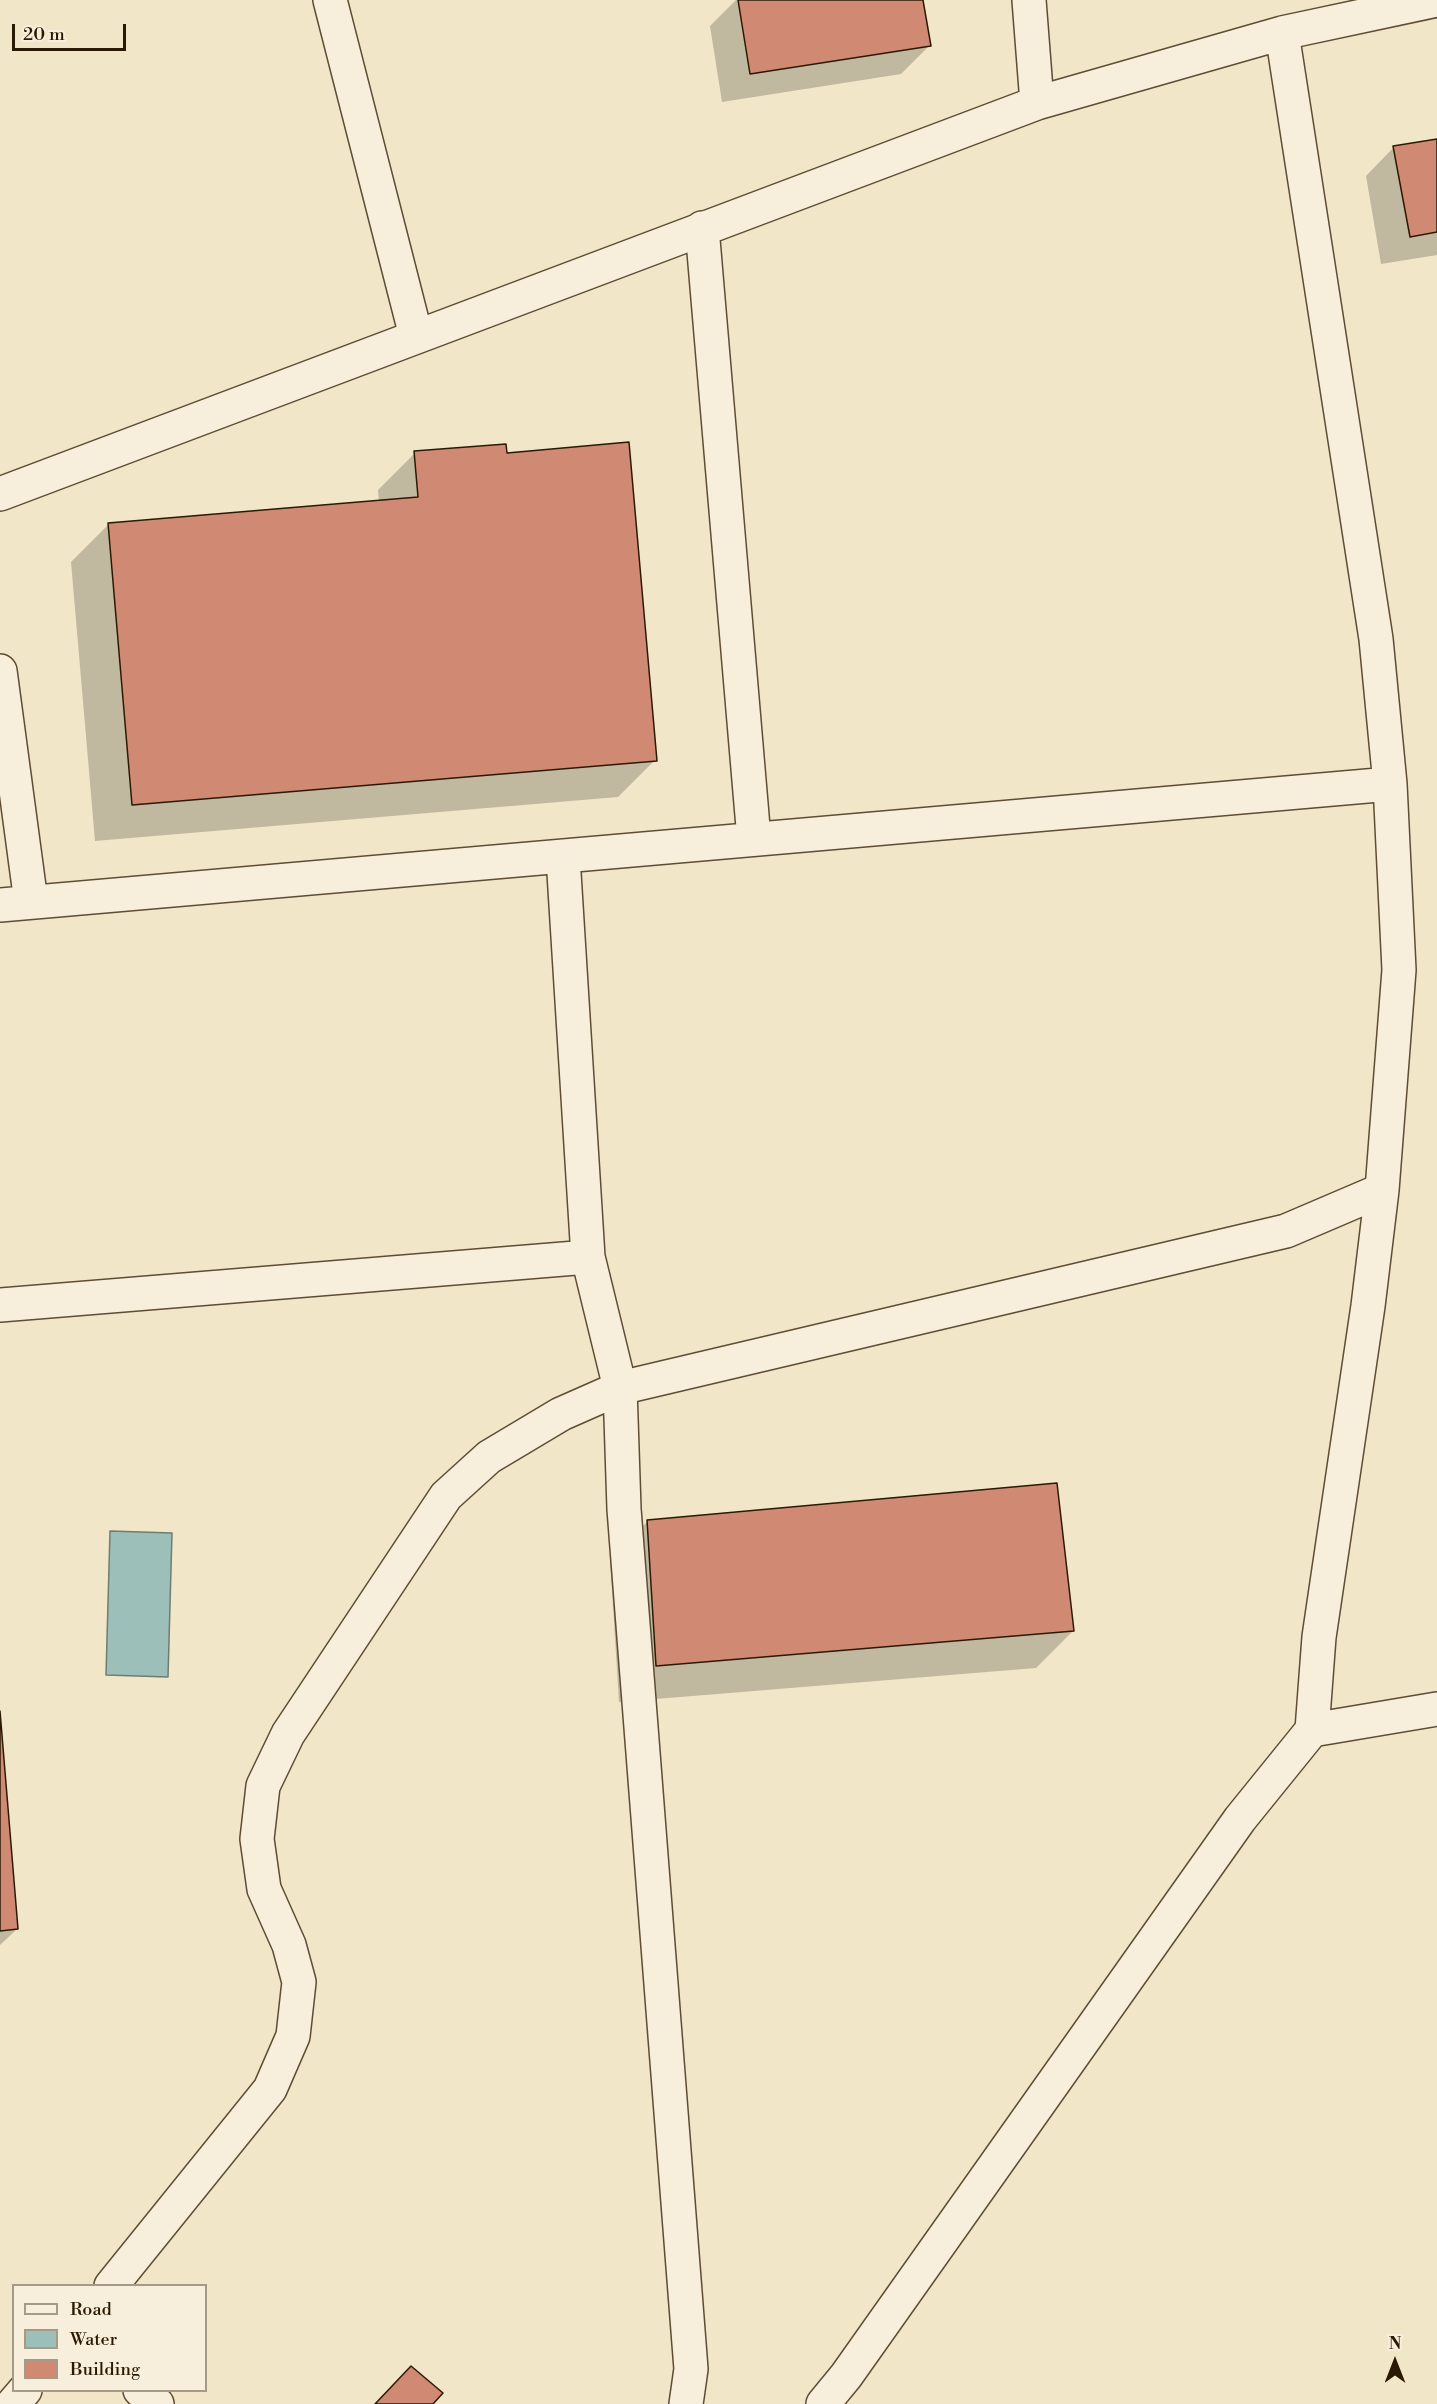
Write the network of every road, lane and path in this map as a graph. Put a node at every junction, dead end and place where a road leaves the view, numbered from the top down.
1 (330, 0) edge
2 (1029, 0) edge
3 (1437, 0) edge
4 (1282, 33) junction
5 (1037, 103) junction
6 (702, 228) junction
7 (416, 336) junction
8 (0, 494) edge
9 (0, 671) edge
10 (1390, 784) junction
11 (754, 839) junction
12 (563, 857) junction
13 (15, 904) edge
14 (1382, 1190) junction
15 (588, 1257) junction
16 (0, 1305) edge
17 (620, 1388) junction
18 (1437, 1709) edge
19 (1312, 1730) junction
20 (113, 2284) edge
21 (24, 2392) edge
22 (141, 2392) edge
23 (13, 2404) edge
24 (157, 2404) edge
25 (686, 2404) edge
26 (824, 2404) edge

1 - 7 lane
2 - 5 lane
3 - 4 lane
4 - 5 lane
4 - 10 lane
5 - 6 lane
6 - 7 lane
6 - 11 lane
7 - 8 lane
9 - 13 lane
10 - 11 lane
10 - 14 lane
11 - 12 lane
12 - 13 lane
12 - 15 lane
14 - 17 lane
14 - 19 lane
15 - 16 lane
15 - 17 lane
17 - 20 lane
17 - 25 lane
18 - 19 lane
19 - 26 lane
21 - 23 lane
22 - 24 lane

